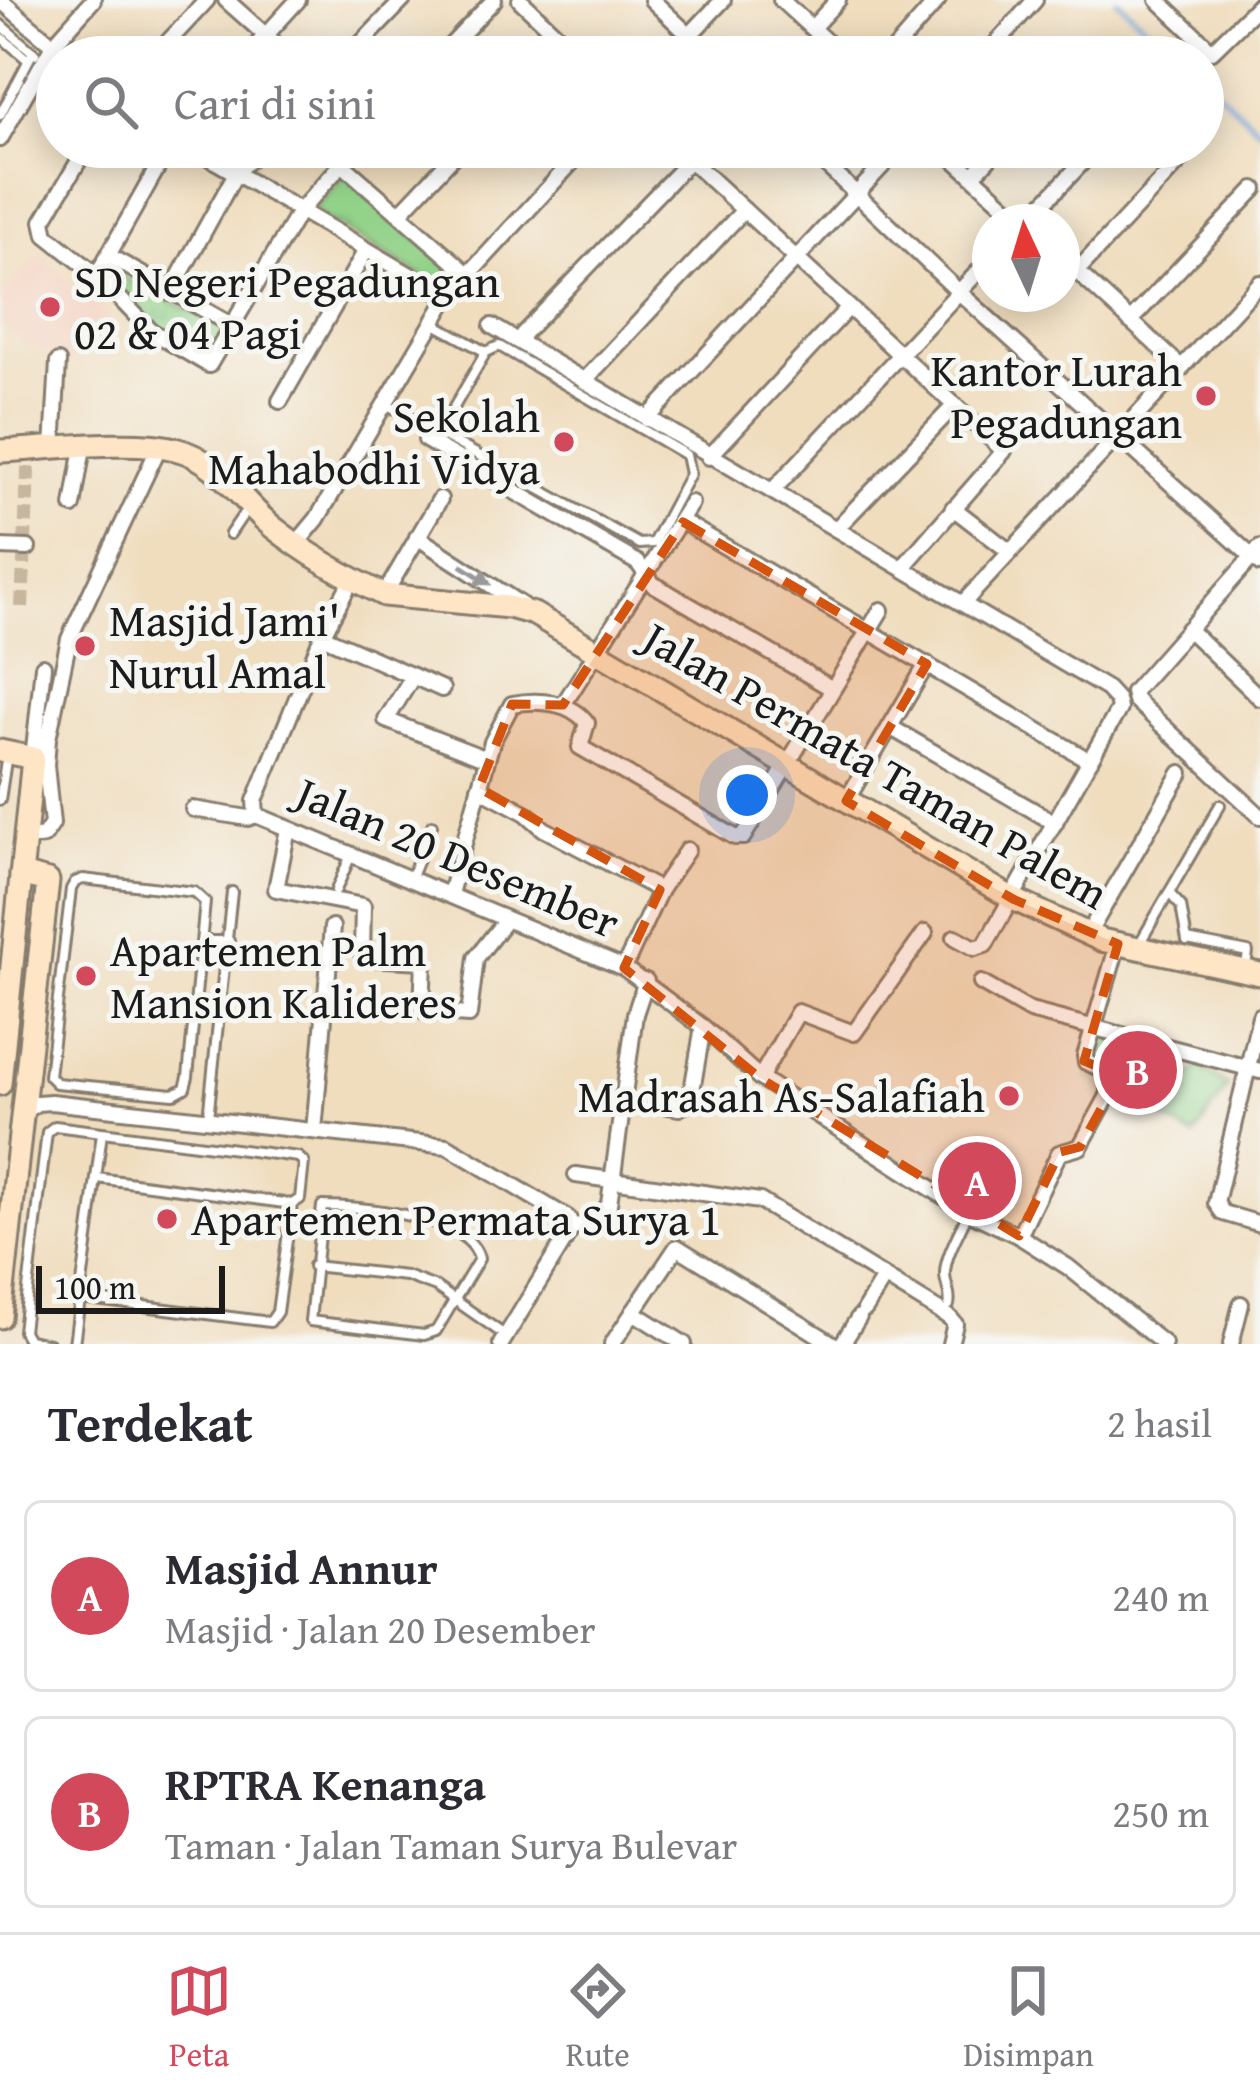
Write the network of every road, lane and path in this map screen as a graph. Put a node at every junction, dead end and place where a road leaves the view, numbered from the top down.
1 (0, 0) edge
2 (93, 0) edge
3 (207, 0) edge
4 (226, 0) edge
5 (298, 0) edge
6 (403, 0) edge
7 (494, 0) edge
8 (520, 0) edge
9 (652, 0) edge
10 (723, 0) edge
11 (781, 0) edge
12 (838, 0) edge
13 (938, 0) edge
14 (1035, 0) edge
15 (1158, 0) edge
16 (1260, 4) edge
17 (0, 23) edge
18 (812, 28) junction
19 (266, 34) joint
20 (689, 35) joint
21 (0, 36) edge
22 (42, 36) edge
23 (61, 36) edge
24 (174, 36) edge
25 (368, 36) edge
26 (460, 36) edge
27 (558, 36) edge
28 (821, 36) edge
29 (906, 36) edge
30 (1003, 36) edge
31 (1196, 36) edge
32 (1224, 39) edge
33 (36, 57) edge
34 (36, 58) edge
35 (36, 66) edge
36 (36, 69) edge
37 (0, 115) edge
38 (0, 139) edge
39 (76, 168) edge
40 (158, 168) edge
41 (227, 168) edge
42 (241, 168) edge
43 (338, 168) edge
44 (347, 168) edge
45 (442, 168) edge
46 (566, 168) edge
47 (682, 168) edge
48 (699, 168) edge
49 (830, 168) edge
50 (880, 168) edge
51 (964, 168) edge
52 (980, 168) edge
53 (1077, 168) edge
54 (1174, 168) edge
55 (236, 173) junction
56 (973, 176) junction
57 (1256, 189) dead end
58 (856, 193) junction
59 (1004, 204) edge
60 (1042, 204) edge
61 (744, 210) junction
62 (299, 212) junction
63 (400, 213) junction
64 (365, 252) junction
65 (109, 256) junction
66 (794, 257) junction
67 (1080, 269) edge
68 (97, 274) junction
69 (468, 274) junction
70 (1080, 275) edge
71 (972, 278) edge
72 (1260, 284) edge
73 (958, 292) junction
74 (170, 293) junction
75 (448, 297) junction
76 (849, 307) junction
77 (1130, 321) junction
78 (433, 322) junction
79 (233, 326) junction
80 (492, 326) dead end
81 (521, 341) junction
82 (486, 352) junction
83 (900, 354) junction
84 (58, 362) dead end
85 (1182, 368) junction
86 (584, 381) junction
87 (280, 401) dead end
88 (386, 404) junction
89 (955, 405) junction
90 (646, 419) junction
91 (1118, 435) junction
92 (433, 436) junction
93 (82, 447) junction
94 (159, 447) junction
95 (53, 448) junction
96 (0, 451) edge
97 (709, 457) junction
98 (772, 491) junction
99 (440, 499) dead end
100 (692, 503) dead end
101 (250, 505) junction
102 (73, 506) dead end
103 (953, 508) junction
104 (683, 522) junction
105 (836, 529) junction
106 (230, 534) dead end
107 (417, 537) junction
108 (0, 547) edge
109 (302, 547) junction
110 (28, 548) dead end
111 (1009, 551) junction
112 (1251, 556) edge
113 (906, 568) junction
114 (646, 575) junction
115 (352, 579) junction
116 (384, 595) junction
117 (964, 602) junction
118 (880, 610) dead end
119 (534, 614) junction
120 (1188, 628) junction
121 (870, 629) junction
122 (322, 636) junction
123 (598, 651) junction
124 (926, 664) junction
125 (43, 666) dead end
126 (413, 676) junction
127 (831, 688) junction
128 (442, 689) dead end
129 (1260, 698) edge
130 (563, 705) junction
131 (890, 727) junction
132 (33, 758) junction
133 (487, 759) junction
134 (3, 760) edge
135 (1090, 761) junction
136 (786, 766) junction
137 (1181, 773) dead end
138 (479, 788) junction
139 (0, 800) edge
140 (846, 801) junction
141 (1220, 805) dead end
142 (193, 809) dead end
143 (256, 815) junction
144 (1260, 816) edge
145 (1055, 823) junction
146 (432, 825) dead end
147 (288, 829) junction
148 (26, 839) junction
149 (686, 850) dead end
150 (352, 853) junction
151 (21, 874) junction
152 (411, 877) junction
153 (336, 890) dead end
154 (660, 890) junction
155 (232, 892) dead end
156 (1169, 893) junction
157 (450, 894) junction
158 (1013, 898) junction
159 (505, 921) junction
160 (332, 927) dead end
161 (925, 933) dead end
162 (54, 934) junction
163 (1088, 934) junction
164 (955, 937) dead end
165 (202, 941) junction
166 (229, 941) junction
167 (1128, 946) junction
168 (1186, 949) junction
169 (624, 968) junction
170 (1253, 972) edge
171 (646, 982) junction
172 (981, 983) dead end
173 (1260, 1016) edge
174 (703, 1027) junction
175 (1094, 1030) junction
176 (2, 1037) edge
177 (40, 1053) junction
178 (1254, 1070) edge
179 (760, 1078) junction
180 (0, 1084) edge
181 (657, 1104) dead end
182 (25, 1111) junction
183 (208, 1118) junction
184 (314, 1131) junction
185 (102, 1132) junction
186 (576, 1175) dead end
187 (97, 1178) junction
188 (614, 1183) junction
189 (292, 1204) junction
190 (968, 1212) junction
191 (1260, 1224) edge
192 (572, 1228) junction
193 (1018, 1236) junction
194 (313, 1266) junction
195 (884, 1278) junction
196 (80, 1298) junction
197 (455, 1302) junction
198 (1241, 1304) dead end
199 (949, 1305) dead end
200 (633, 1312) junction
201 (0, 1317) edge
202 (508, 1341) edge
203 (952, 1341) edge
204 (49, 1344) edge
205 (74, 1344) edge
206 (612, 1344) edge
207 (684, 1344) edge
208 (832, 1344) edge
209 (842, 1344) edge
210 (1164, 1344) edge
211 (1231, 1344) edge

1 - 22 street
2 - 23 street
3 - 24 street
4 - 19 street
5 - 19 street
6 - 25 street
7 - 26 street
8 - 27 street
9 - 20 street
10 - 20 street
11 - 18 street
12 - 18 street
13 - 29 street
14 - 30 street
15 - 31 street
16 - 32 street
17 - 33 lane
18 - 28 street
21 - 34 lane
35 - 37 lane
36 - 38 street
39 - 68 street
40 - 65 street
41 - 55 street
42 - 55 street
43 - 62 street
44 - 63 street
45 - 63 street
46 - 69 street
47 - 81 street
48 - 61 street
49 - 58 street
50 - 58 street
51 - 56 street
52 - 56 street
53 - 60 street
54 - 67 street
55 - 62 street
55 - 74 street
56 - 59 street
57 - 77 street
58 - 66 street
58 - 73 street
61 - 66 street
61 - 86 street
62 - 64 street
62 - 79 street
63 - 69 street
64 - 75 street
64 - 87 street
65 - 68 street
65 - 74 street
66 - 76 street
66 - 90 street
68 - 79 street
69 - 75 street
70 - 77 street
71 - 73 street
72 - 85 street
73 - 83 street
73 - 91 street
74 - 79 street
75 - 78 street
76 - 83 street
76 - 97 street
77 - 85 street
78 - 82 lane
78 - 88 street
80 - 81 street
81 - 86 street
82 - 92 lane
82 - 92 lane
83 - 89 street
83 - 98 street
84 - 95 street
85 - 91 street
86 - 90 street
88 - 92 lane
88 - 109 street
89 - 103 street
89 - 105 street
90 - 97 street
91 - 111 street
91 - 112 street
92 - 114 street
93 - 94 street
93 - 95 street
93 - 102 street
94 - 101 street
94 - 148 street
95 - 96 street
97 - 98 street
98 - 105 street
99 - 107 street
100 - 104 street
101 - 106 lane
101 - 109 street
103 - 111 street
103 - 113 street
104 - 114 street
104 - 121 street
105 - 113 street
107 - 116 street
107 -> 119 street
108 - 110 street
109 - 115 street
111 - 117 street
112 - 120 street
113 - 117 street
114 - 123 street
114 - 127 street
115 - 116 street
115 - 122 street, Jalan 20 Desember
116 - 119 street
117 - 135 street
118 - 121 street
119 - 123 street, Jalan Permata Taman Palem
120 - 129 street
120 - 144 street
121 - 124 street
121 - 127 street
122 - 126 street
122 - 143 street, Jalan 20 Desember
123 - 130 street
123 - 136 street, Jalan Permata Taman Palem
124 - 131 street
124 - 135 street
125 - 132 street
126 - 128 street
126 - 133 street
127 - 136 street
130 - 133 street
130 - 136 street
131 - 140 street
131 - 145 street
132 - 134 street
132 - 148 street
133 - 138 street
134 - 139 lane
135 - 145 street
136 - 140 street, Jalan Permata Taman Palem
137 - 163 street
138 - 154 street
138 - 157 street
140 - 158 street, Jalan Permata Taman Palem
141 - 156 lane
142 - 143 street
143 - 147 street, Jalan 20 Desember
145 - 158 street
146 - 152 lane
147 - 150 street, Jalan 20 Desember
147 - 159 street
148 - 151 street
149 - 154 street
150 - 152 street, Jalan 20 Desember
150 - 153 lane
151 - 162 street
151 - 176 street
152 - 157 street, Jalan 20 Desember
154 - 169 street
155 - 166 lane
156 - 167 lane
156 - 168 lane
157 - 159 street, Jalan 20 Desember
158 - 163 street, Jalan Permata Taman Palem
158 - 164 street
159 - 169 street, Jalan 20 Desember
160 - 184 street
161 - 179 street
162 - 165 lane
162 - 177 street
163 - 167 street, Jalan Permata Taman Palem
165 - 166 lane
165 - 177 lane
166 - 183 lane
167 - 168 street, Jalan Permata Taman Palem
167 - 175 street
168 - 170 street, Jalan Permata Taman Palem
169 - 171 street, Jalan 20 Desember
171 - 174 street, Jalan 20 Desember
171 - 188 street
172 - 175 street
173 - 178 street
174 - 179 street, Jalan 20 Desember
174 - 181 street
175 - 178 street
175 - 193 street
176 - 180 street
177 - 182 street
178 - 191 street
179 - 190 street, Jalan 20 Desember
182 - 183 street
182 - 201 street
183 - 184 street
184 - 192 street
185 - 187 lane
185 - 189 lane
185 - 204 lane
186 - 188 street
187 - 189 lane
187 - 196 lane
188 - 192 street
188 - 195 street
189 - 196 lane
190 - 193 street, Jalan 20 Desember
190 - 199 lane
192 - 202 street
193 - 210 street, Jalan 20 Desember
194 - 197 lane
194 - 197 lane
194 - 197 lane
195 - 203 street
195 - 209 street
196 - 205 lane
197 - 202 lane
198 - 211 street
200 - 206 street
200 - 207 street
200 - 208 street

